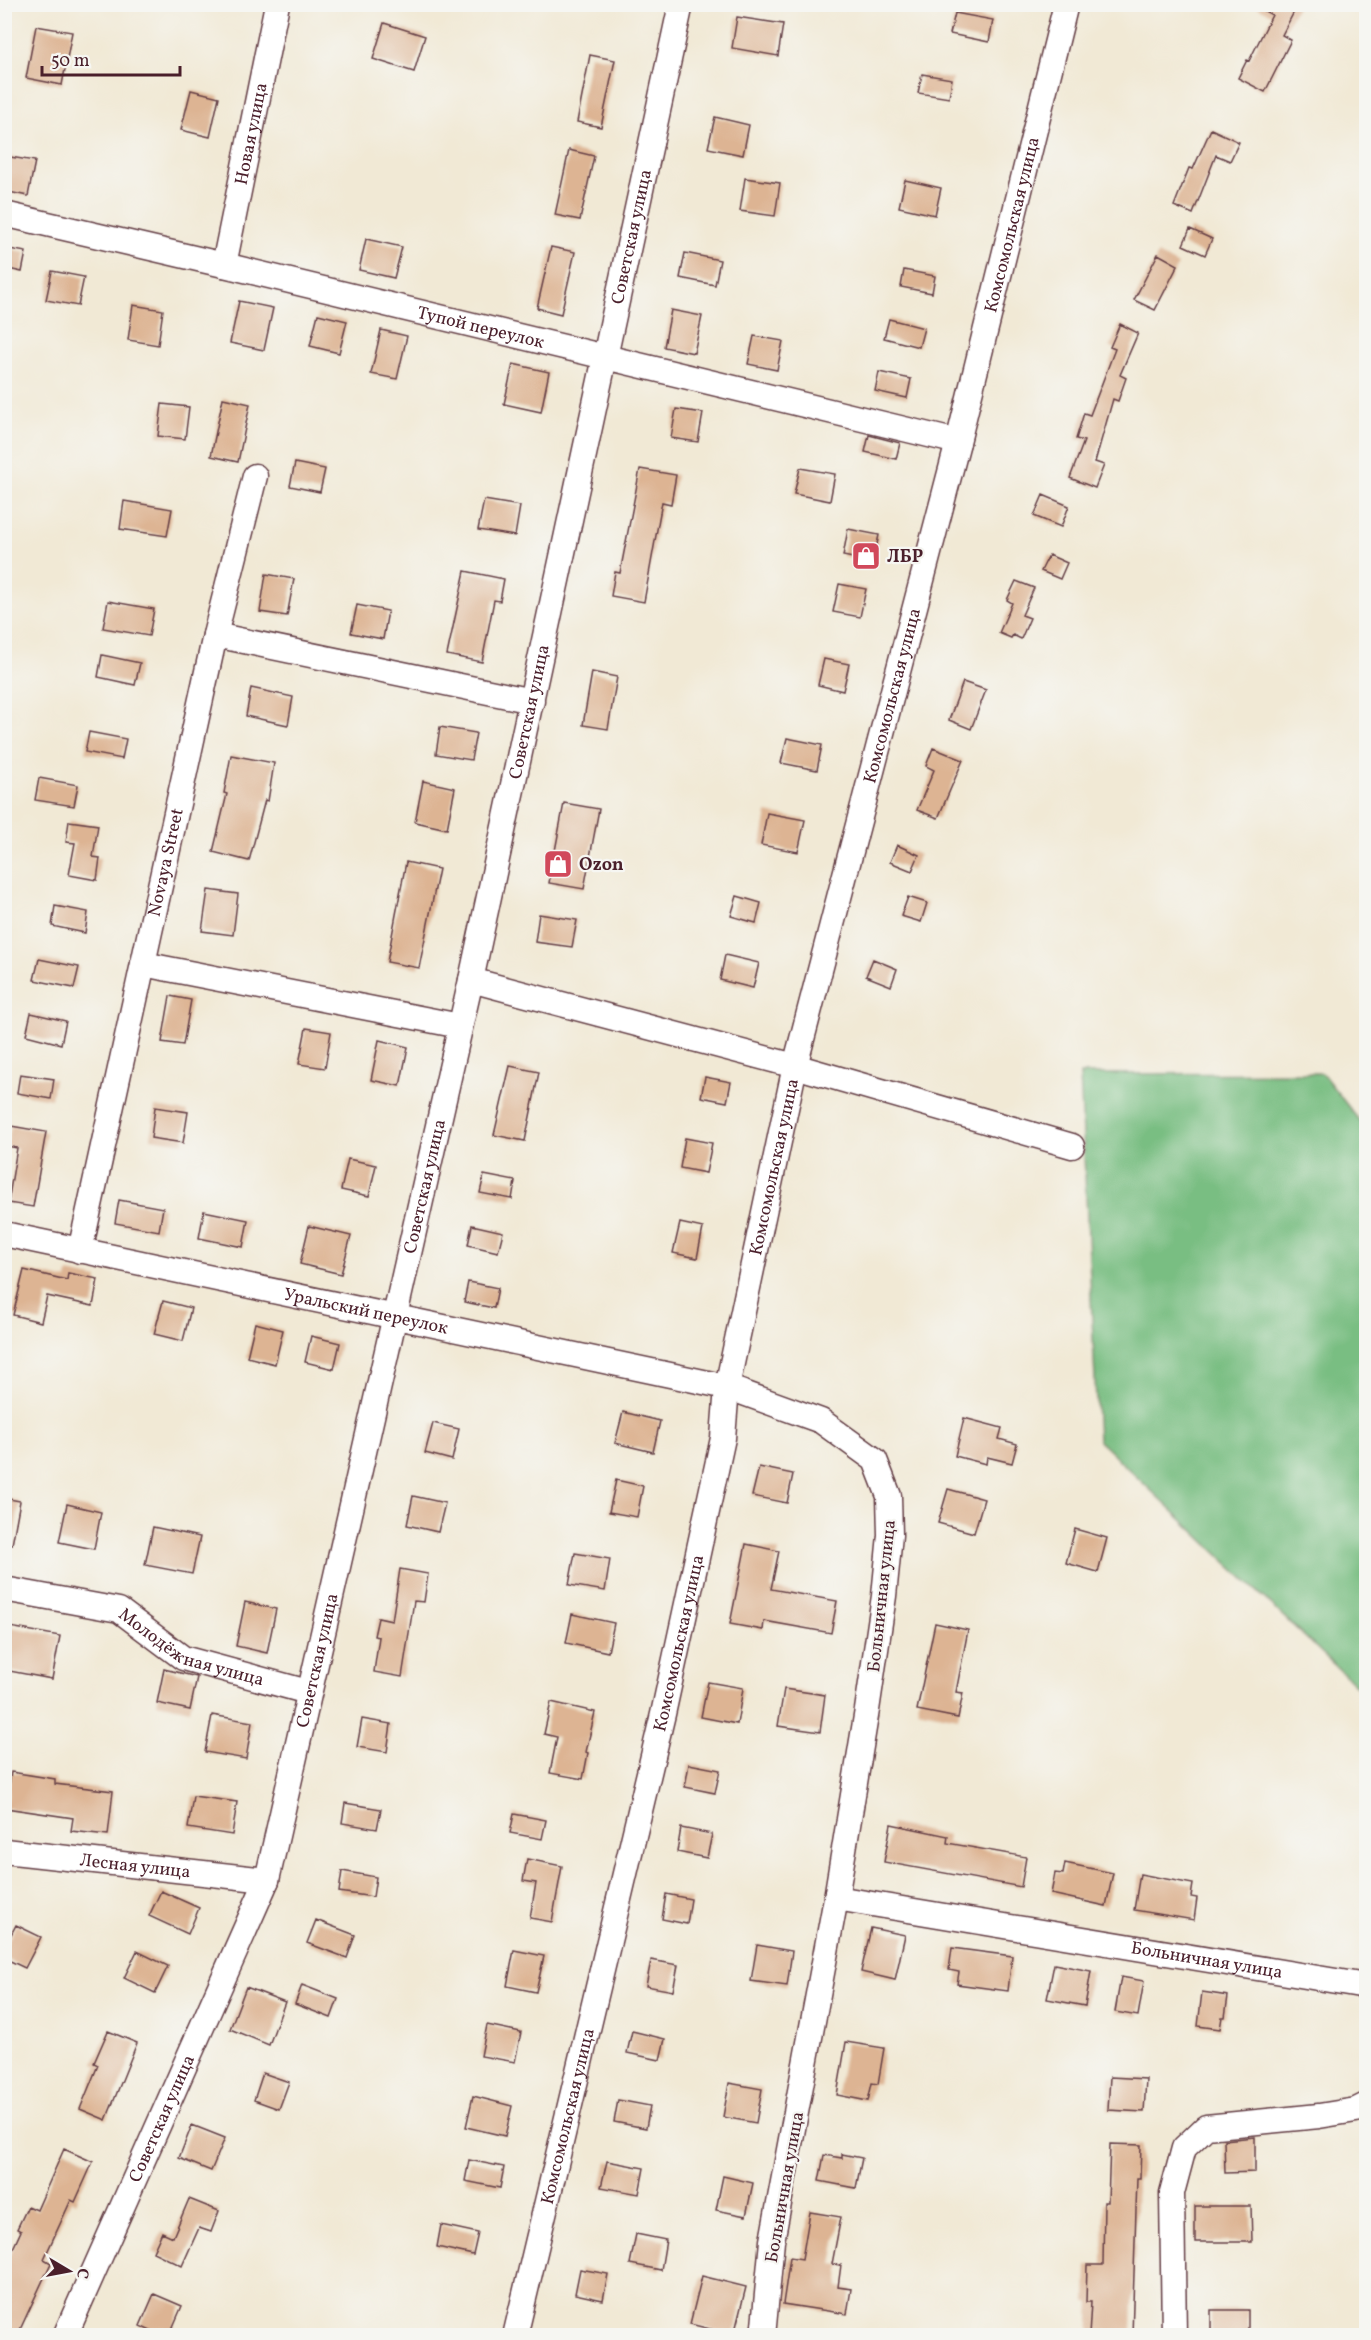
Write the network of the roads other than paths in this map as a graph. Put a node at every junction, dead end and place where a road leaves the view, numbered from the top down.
1 (277, 4) edge
2 (681, 4) edge
3 (1066, 4) edge
4 (4, 214) edge
5 (225, 265) junction
6 (605, 358) junction
7 (958, 442) junction
8 (255, 476) dead end
9 (215, 635) junction
10 (532, 701) junction
11 (143, 963) junction
12 (471, 980) junction
13 (460, 1026) junction
14 (795, 1066) junction
15 (1072, 1146) dead end
16 (4, 1234) edge
17 (80, 1251) junction
18 (394, 1317) junction
19 (727, 1387) junction
20 (4, 1588) edge
21 (308, 1692) junction
22 (4, 1851) edge
23 (267, 1880) junction
24 (836, 1898) junction
25 (1366, 1986) edge
26 (1366, 2105) edge
27 (65, 2336) edge
28 (515, 2336) edge
29 (763, 2336) edge
30 (1174, 2336) edge

1 - 5 street, Новая улица
2 - 6 street, Советская улица
3 - 7 street, Комсомольская улица
4 - 5 street, Тупой переулок
5 - 6 street, Тупой переулок
6 - 7 street, Тупой переулок
6 - 10 street, Советская улица
7 - 14 street, Комсомольская улица
8 - 9 street, Novaya Street
9 - 10 street
9 - 11 street, Novaya Street
10 - 12 street, Советская улица
11 - 13 street
11 - 17 street, Novaya Street
12 - 13 street, Советская улица
12 - 14 street
13 - 18 street, Советская улица
14 - 15 street
14 - 19 street, Комсомольская улица
16 - 17 street, Уральский переулок
17 - 18 street, Уральский переулок
18 - 19 street, Уральский переулок
18 - 21 street, Советская улица
19 - 24 street, Больничная улица
19 - 28 street, Комсомольская улица
20 - 21 street, Молодёжная улица
21 - 23 street, Советская улица
22 - 23 street, Лесная улица
23 - 27 street, Советская улица
24 - 25 street, Больничная улица
24 - 29 street, Больничная улица
26 - 30 street

